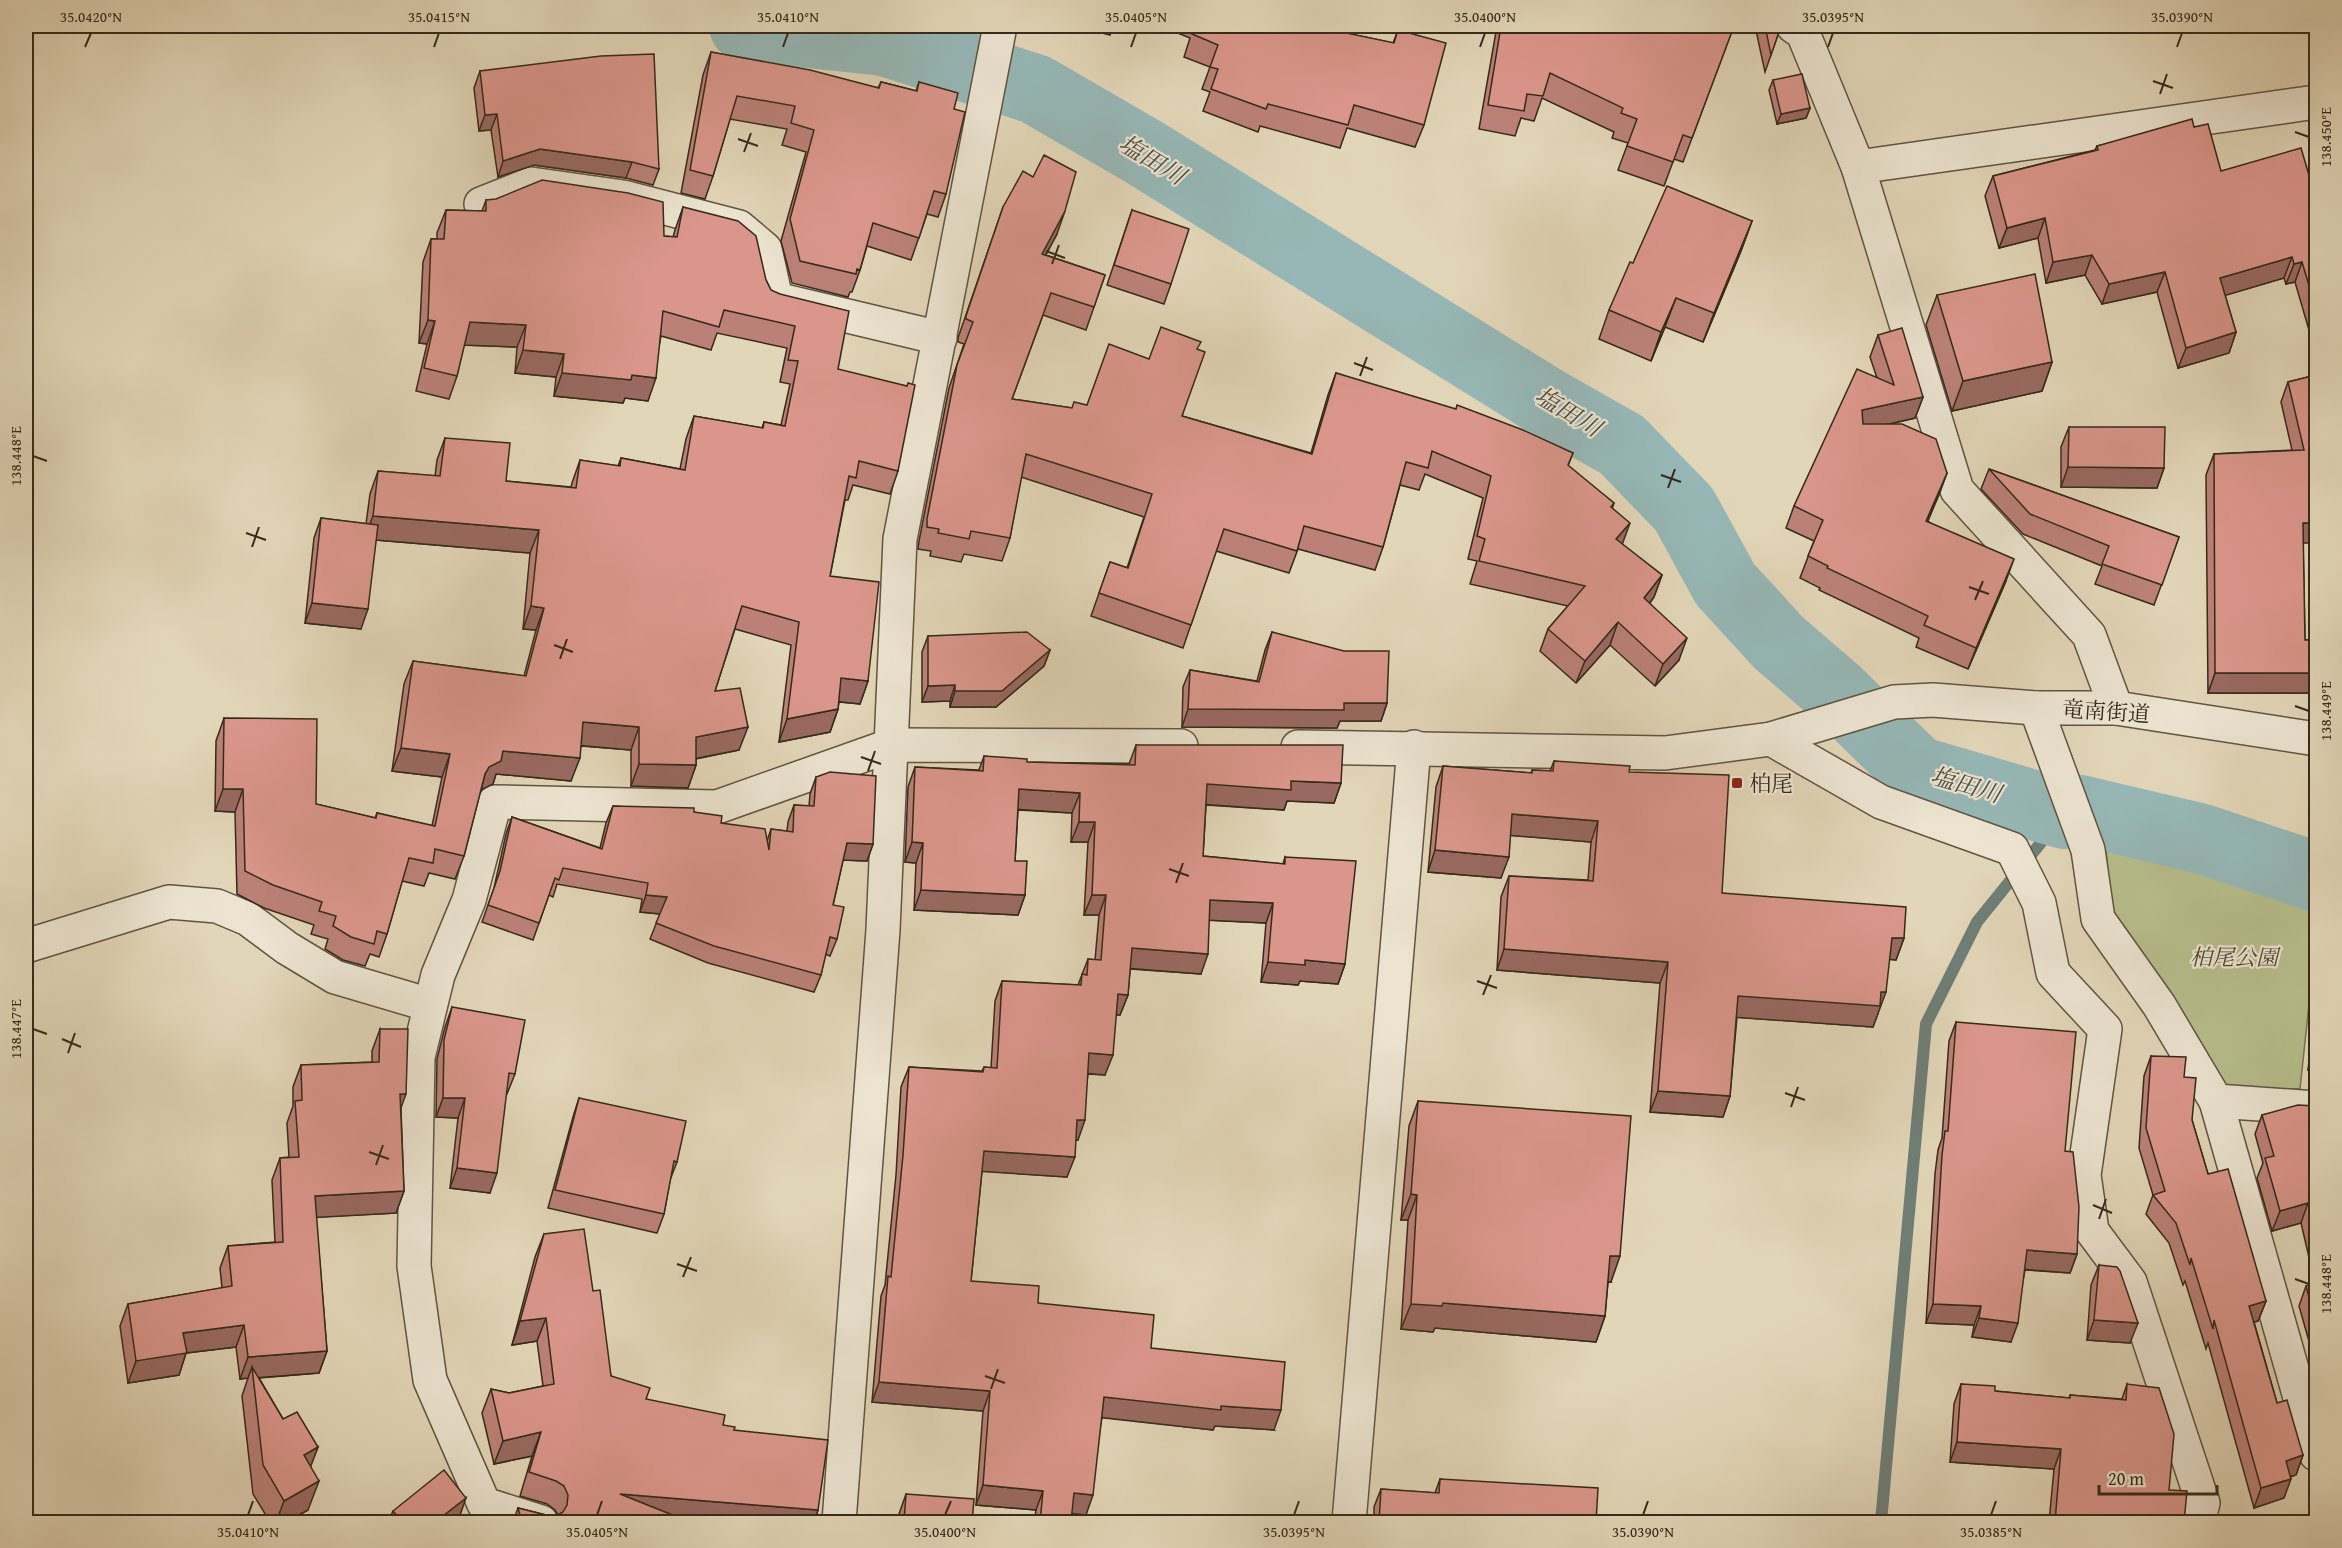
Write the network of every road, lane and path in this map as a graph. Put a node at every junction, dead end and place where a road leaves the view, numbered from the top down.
1 (1793, 26) edge
2 (1000, 28) edge
3 (2316, 102) edge
4 (1858, 167) junction
5 (481, 204) dead end
6 (940, 338) junction
7 (2036, 708) junction
8 (2116, 708) junction
9 (1786, 734) junction
10 (2316, 739) edge
11 (892, 745) junction
12 (1212, 746) edge
13 (1272, 747) edge
14 (1414, 747) junction
15 (26, 946) edge
16 (430, 1005) junction
17 (2216, 1101) junction
18 (2316, 1108) edge
19 (2316, 1454) edge
20 (541, 1522) edge
21 (839, 1522) edge
22 (1349, 1522) edge
23 (2198, 1522) edge

1 - 4 street
2 - 6 street
3 - 4 street
4 - 8 street
5 - 6 street
6 - 11 street
7 - 8 street, 竜南街道
7 - 9 street, 竜南街道
7 - 17 street
8 - 10 street, 竜南街道
9 - 14 street, 竜南街道
9 - 23 street
11 - 12 street
11 - 16 street
11 - 21 street
13 - 14 street, 竜南街道
14 - 22 street
15 - 16 street
16 - 20 street
17 - 18 street
17 - 19 street

